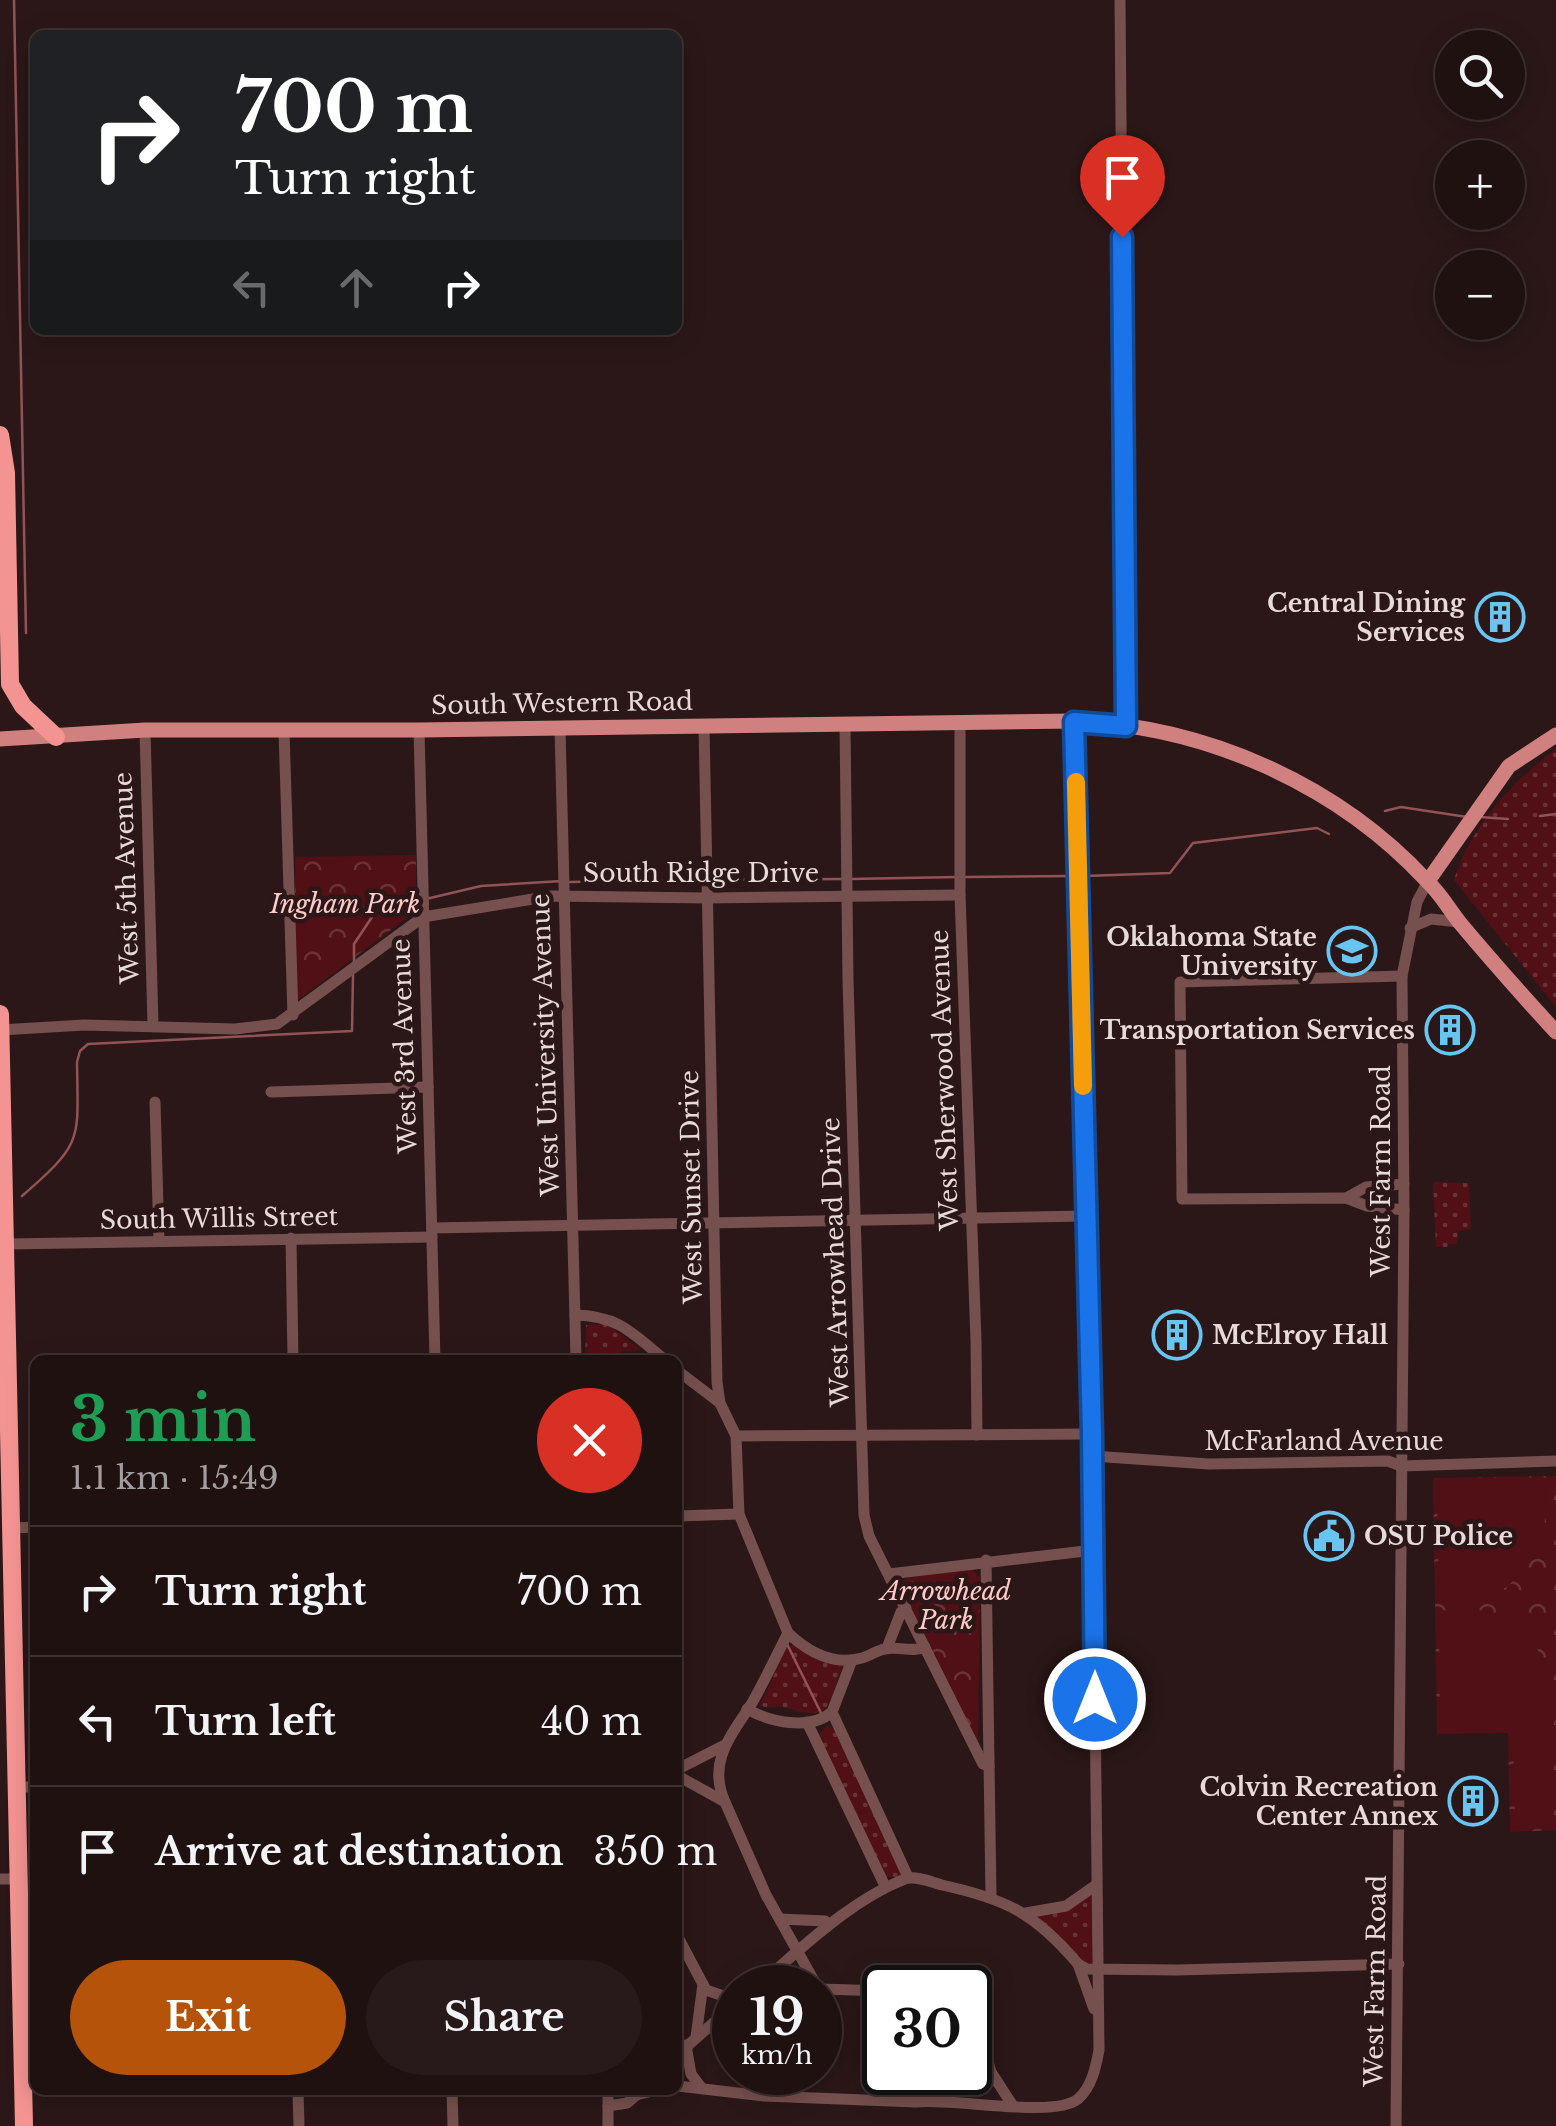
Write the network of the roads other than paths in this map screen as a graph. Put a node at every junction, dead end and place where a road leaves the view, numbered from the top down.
1 (1120, 0) edge
2 (0, 435) edge
3 (1074, 722) junction
4 (960, 723) junction
5 (844, 724) junction
6 (704, 726) junction
7 (1126, 726) junction
8 (560, 728) junction
9 (146, 730) junction
10 (419, 730) junction
11 (284, 731) junction
12 (1556, 735) edge
13 (56, 737) junction
14 (0, 739) edge
15 (1428, 881) junction
16 (960, 883) junction
17 (847, 884) junction
18 (563, 886) junction
19 (708, 886) junction
20 (423, 905) junction
21 (1460, 922) junction
22 (1410, 928) junction
23 (1402, 976) junction
24 (0, 1014) edge
25 (292, 1015) junction
26 (153, 1025) junction
27 (0, 1030) edge
28 (1556, 1032) edge
29 (428, 1088) junction
30 (272, 1092) dead end
31 (156, 1102) dead end
32 (2, 1169) edge
33 (1404, 1184) junction
34 (1346, 1198) junction
35 (1404, 1210) junction
36 (1086, 1216) junction
37 (856, 1218) junction
38 (972, 1218) junction
39 (715, 1221) junction
40 (572, 1225) junction
41 (432, 1233) junction
42 (291, 1238) junction
43 (159, 1241) junction
44 (7, 1244) junction
45 (574, 1314) junction
46 (4, 1321) edge
47 (293, 1355) edge
48 (435, 1355) edge
49 (576, 1355) edge
50 (657, 1355) edge
51 (682, 1374) edge
52 (720, 1403) junction
53 (1092, 1434) junction
54 (976, 1435) junction
55 (736, 1436) junction
56 (862, 1436) junction
57 (1092, 1456) junction
58 (6, 1461) edge
59 (1556, 1462) edge
60 (1401, 1466) junction
61 (739, 1514) junction
62 (682, 1516) edge
63 (30, 1527) edge
64 (12, 1528) junction
65 (1094, 1550) junction
66 (986, 1560) junction
67 (889, 1574) junction
68 (7, 1599) edge
69 (906, 1608) junction
70 (788, 1633) junction
71 (887, 1648) junction
72 (926, 1648) junction
73 (852, 1660) junction
74 (748, 1708) junction
75 (832, 1712) junction
76 (807, 1722) junction
77 (9, 1741) edge
78 (725, 1745) junction
79 (989, 1766) junction
80 (682, 1770) edge
81 (682, 1775) edge
82 (27, 1787) edge
83 (725, 1802) junction
84 (908, 1877) junction
85 (9, 1879) edge
86 (885, 1886) junction
87 (1096, 1886) junction
88 (990, 1896) junction
89 (1026, 1913) junction
90 (780, 1919) junction
91 (828, 1928) junction
92 (28, 1945) edge
93 (682, 1945) edge
94 (798, 1952) junction
95 (1078, 1964) junction
96 (1399, 1964) junction
97 (782, 1965) edge
98 (806, 1965) edge
99 (1098, 1969) junction
100 (703, 1984) junction
101 (712, 1993) edge
102 (1098, 2022) junction
103 (712, 2023) edge
104 (687, 2046) edge
105 (29, 2064) edge
106 (992, 2074) edge
107 (682, 2086) edge
108 (701, 2086) junction
109 (298, 2095) edge
110 (452, 2095) edge
111 (608, 2095) edge
112 (943, 2095) edge
113 (635, 2096) edge
114 (935, 2099) junction
115 (608, 2106) junction
116 (1013, 2106) junction
117 (24, 2126) edge
118 (299, 2126) edge
119 (452, 2126) edge
120 (608, 2126) edge
121 (1396, 2126) edge

1 - 7 street
2 - 13 highway
3 - 4 main road, South Western Road
3 - 7 main road, South Western Road
3 - 36 street
4 - 5 main road, South Western Road
4 - 16 street, West Sherwood Avenue
5 - 6 main road, South Western Road
5 - 17 street, West Arrowhead Drive
6 - 8 main road, South Western Road
6 - 19 street, West Sunset Drive
7 - 15 main road, South Western Road
8 - 10 main road, South Western Road
8 - 18 street, West University Avenue
9 - 11 main road, South Western Road
9 - 13 main road, South Western Road
9 - 26 street, West 5th Avenue
10 - 11 main road, South Western Road
10 - 20 street, West 3rd Avenue
11 - 25 street
12 - 15 main road
13 - 14 main road, South Western Road
15 - 21 main road, South Western Road
15 - 22 street, West Farm Road
16 - 17 street, South Ridge Drive
16 - 38 street, West Sherwood Avenue
17 - 19 street, South Ridge Drive
17 - 37 street, West Arrowhead Drive
18 - 19 street, South Ridge Drive
18 - 20 street, South Ridge Drive
18 - 40 street, West University Avenue
19 - 39 street, West Sunset Drive
20 - 25 street, South Ridge Drive
20 - 29 street, West 3rd Avenue
21 - 22 street
21 - 28 main road, South Western Road
22 - 23 street, West Farm Road
23 - 33 street, West Farm Road
23 - 34 street
24 - 27 highway
25 - 26 street, South Ridge Drive
26 - 27 street, South Ridge Drive
27 - 32 highway
29 - 30 street
29 - 41 street, West 3rd Avenue
31 - 43 street
32 - 44 highway
33 - 34 street
33 - 35 street, West Farm Road
34 - 35 street
35 - 60 street, West Farm Road
36 - 38 street, South Willis Street
36 - 53 street
37 - 38 street, South Willis Street
37 - 39 street, South Willis Street
37 - 56 street, West Arrowhead Drive
38 - 54 street, West Sherwood Avenue
39 - 40 street, South Willis Street
39 - 52 street, West Sunset Drive
40 - 41 street, South Willis Street
40 - 45 street, West University Avenue
41 - 42 street, South Willis Street
41 - 48 street, West 3rd Avenue
42 - 43 street, South Willis Street
42 - 47 street
43 - 44 street, South Willis Street
44 - 46 highway
45 - 49 street, West University Avenue
45 - 50 street
46 - 58 highway
51 - 52 street
52 - 55 street, West Sunset Drive
53 - 54 street
53 - 57 street
54 - 56 street
55 - 56 street
55 - 61 street, West Sunset Drive
56 - 67 street, West Arrowhead Drive
57 - 60 street, McFarland Avenue
57 - 65 street
58 - 64 highway
59 - 60 street, McFarland Avenue
60 - 96 street, West Farm Road
61 - 62 street
61 - 70 street, West Sunset Drive
63 - 64 street
64 - 68 highway
65 - 66 street
65 - 87 street
66 - 67 street
66 - 79 street
67 - 69 street, West Arrowhead Drive
68 - 77 highway
69 - 71 street
69 - 72 street, West Arrowhead Drive
70 - 73 street
70 - 74 street
71 - 72 street
71 - 73 street
72 - 79 street, West Arrowhead Drive
73 - 75 street
74 - 76 street
74 - 78 street
75 - 76 street
75 - 84 street
76 - 86 street
77 - 82 highway
78 - 80 street
78 - 83 street
79 - 88 street
81 - 83 street
82 - 85 highway
83 - 90 street
84 - 86 street
84 - 88 street
85 - 92 highway
86 - 91 street
87 - 89 street
87 - 99 street
88 - 89 street
89 - 95 street
90 - 91 street
90 - 94 street
91 - 94 street
92 - 105 highway
93 - 100 street
94 - 97 street
94 - 98 street
95 - 99 street
95 - 102 street
96 - 99 street
96 - 121 street, West Farm Road
99 - 102 street
100 - 101 street
100 - 104 street
102 - 116 street
103 - 104 street
104 - 108 street
105 - 117 highway
106 - 116 street
107 - 108 street
108 - 114 street
109 - 118 street
110 - 119 street
111 - 115 street
112 - 114 street
113 - 115 street
114 - 116 street
115 - 120 street

